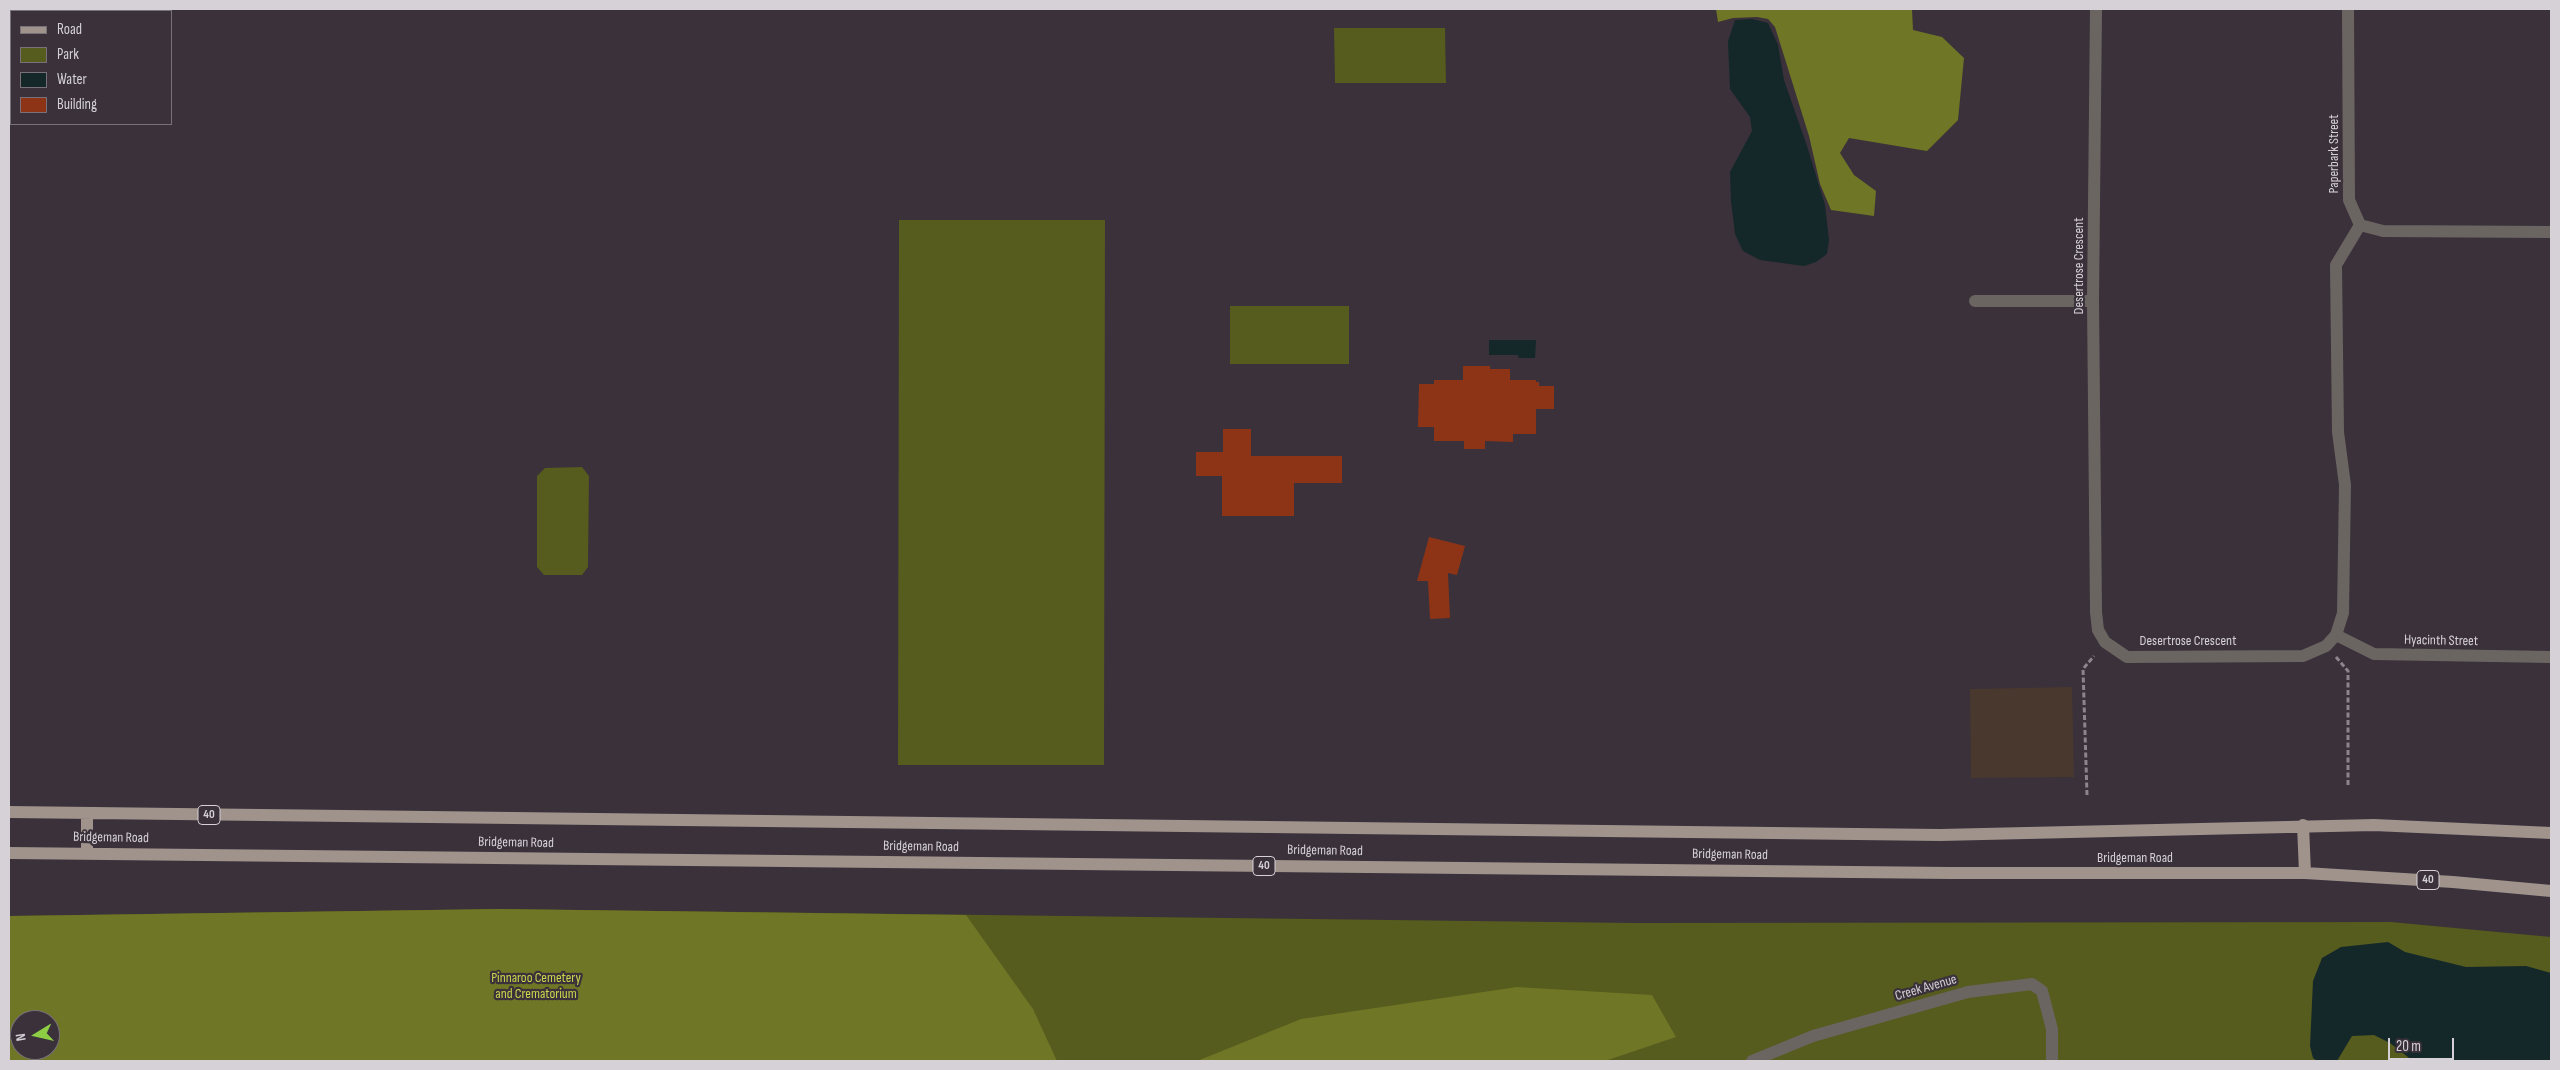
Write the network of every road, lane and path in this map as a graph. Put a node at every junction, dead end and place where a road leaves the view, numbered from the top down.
1 (2096, 9) edge
2 (2348, 9) edge
3 (2360, 225) junction
4 (2551, 232) edge
5 (1975, 301) dead end
6 (2093, 301) junction
7 (2336, 635) junction
8 (2105, 642) junction
9 (2326, 646) junction
10 (2551, 657) edge
11 (2348, 787) dead end
12 (2087, 795) dead end
13 (9, 812) edge
14 (87, 814) junction
15 (2303, 826) junction
16 (2551, 833) edge
17 (87, 852) junction
18 (9, 853) edge
19 (2305, 873) junction
20 (2551, 891) edge
21 (1752, 1061) edge
22 (2052, 1061) edge

1 - 6 street, Desertrose Crescent
2 - 3 street, Paperbark Street
3 - 4 street
3 - 7 street, Desertrose Crescent
5 - 6 street
6 - 8 street, Desertrose Crescent
7 - 9 street, Desertrose Crescent
7 - 10 street, Hyacinth Street
8 - 9 street, Desertrose Crescent
8 - 12 path
9 - 11 path
13 - 14 main road, Bridgeman Road / 40
14 - 15 main road, Bridgeman Road / 40
14 - 17 main road
15 - 16 main road, Bridgeman Road / 40
15 - 19 main road
17 - 18 main road, Bridgeman Road / 40
17 - 19 main road, Bridgeman Road / 40
19 - 20 main road, Bridgeman Road / 40
21 - 22 street, Creek Avenue

